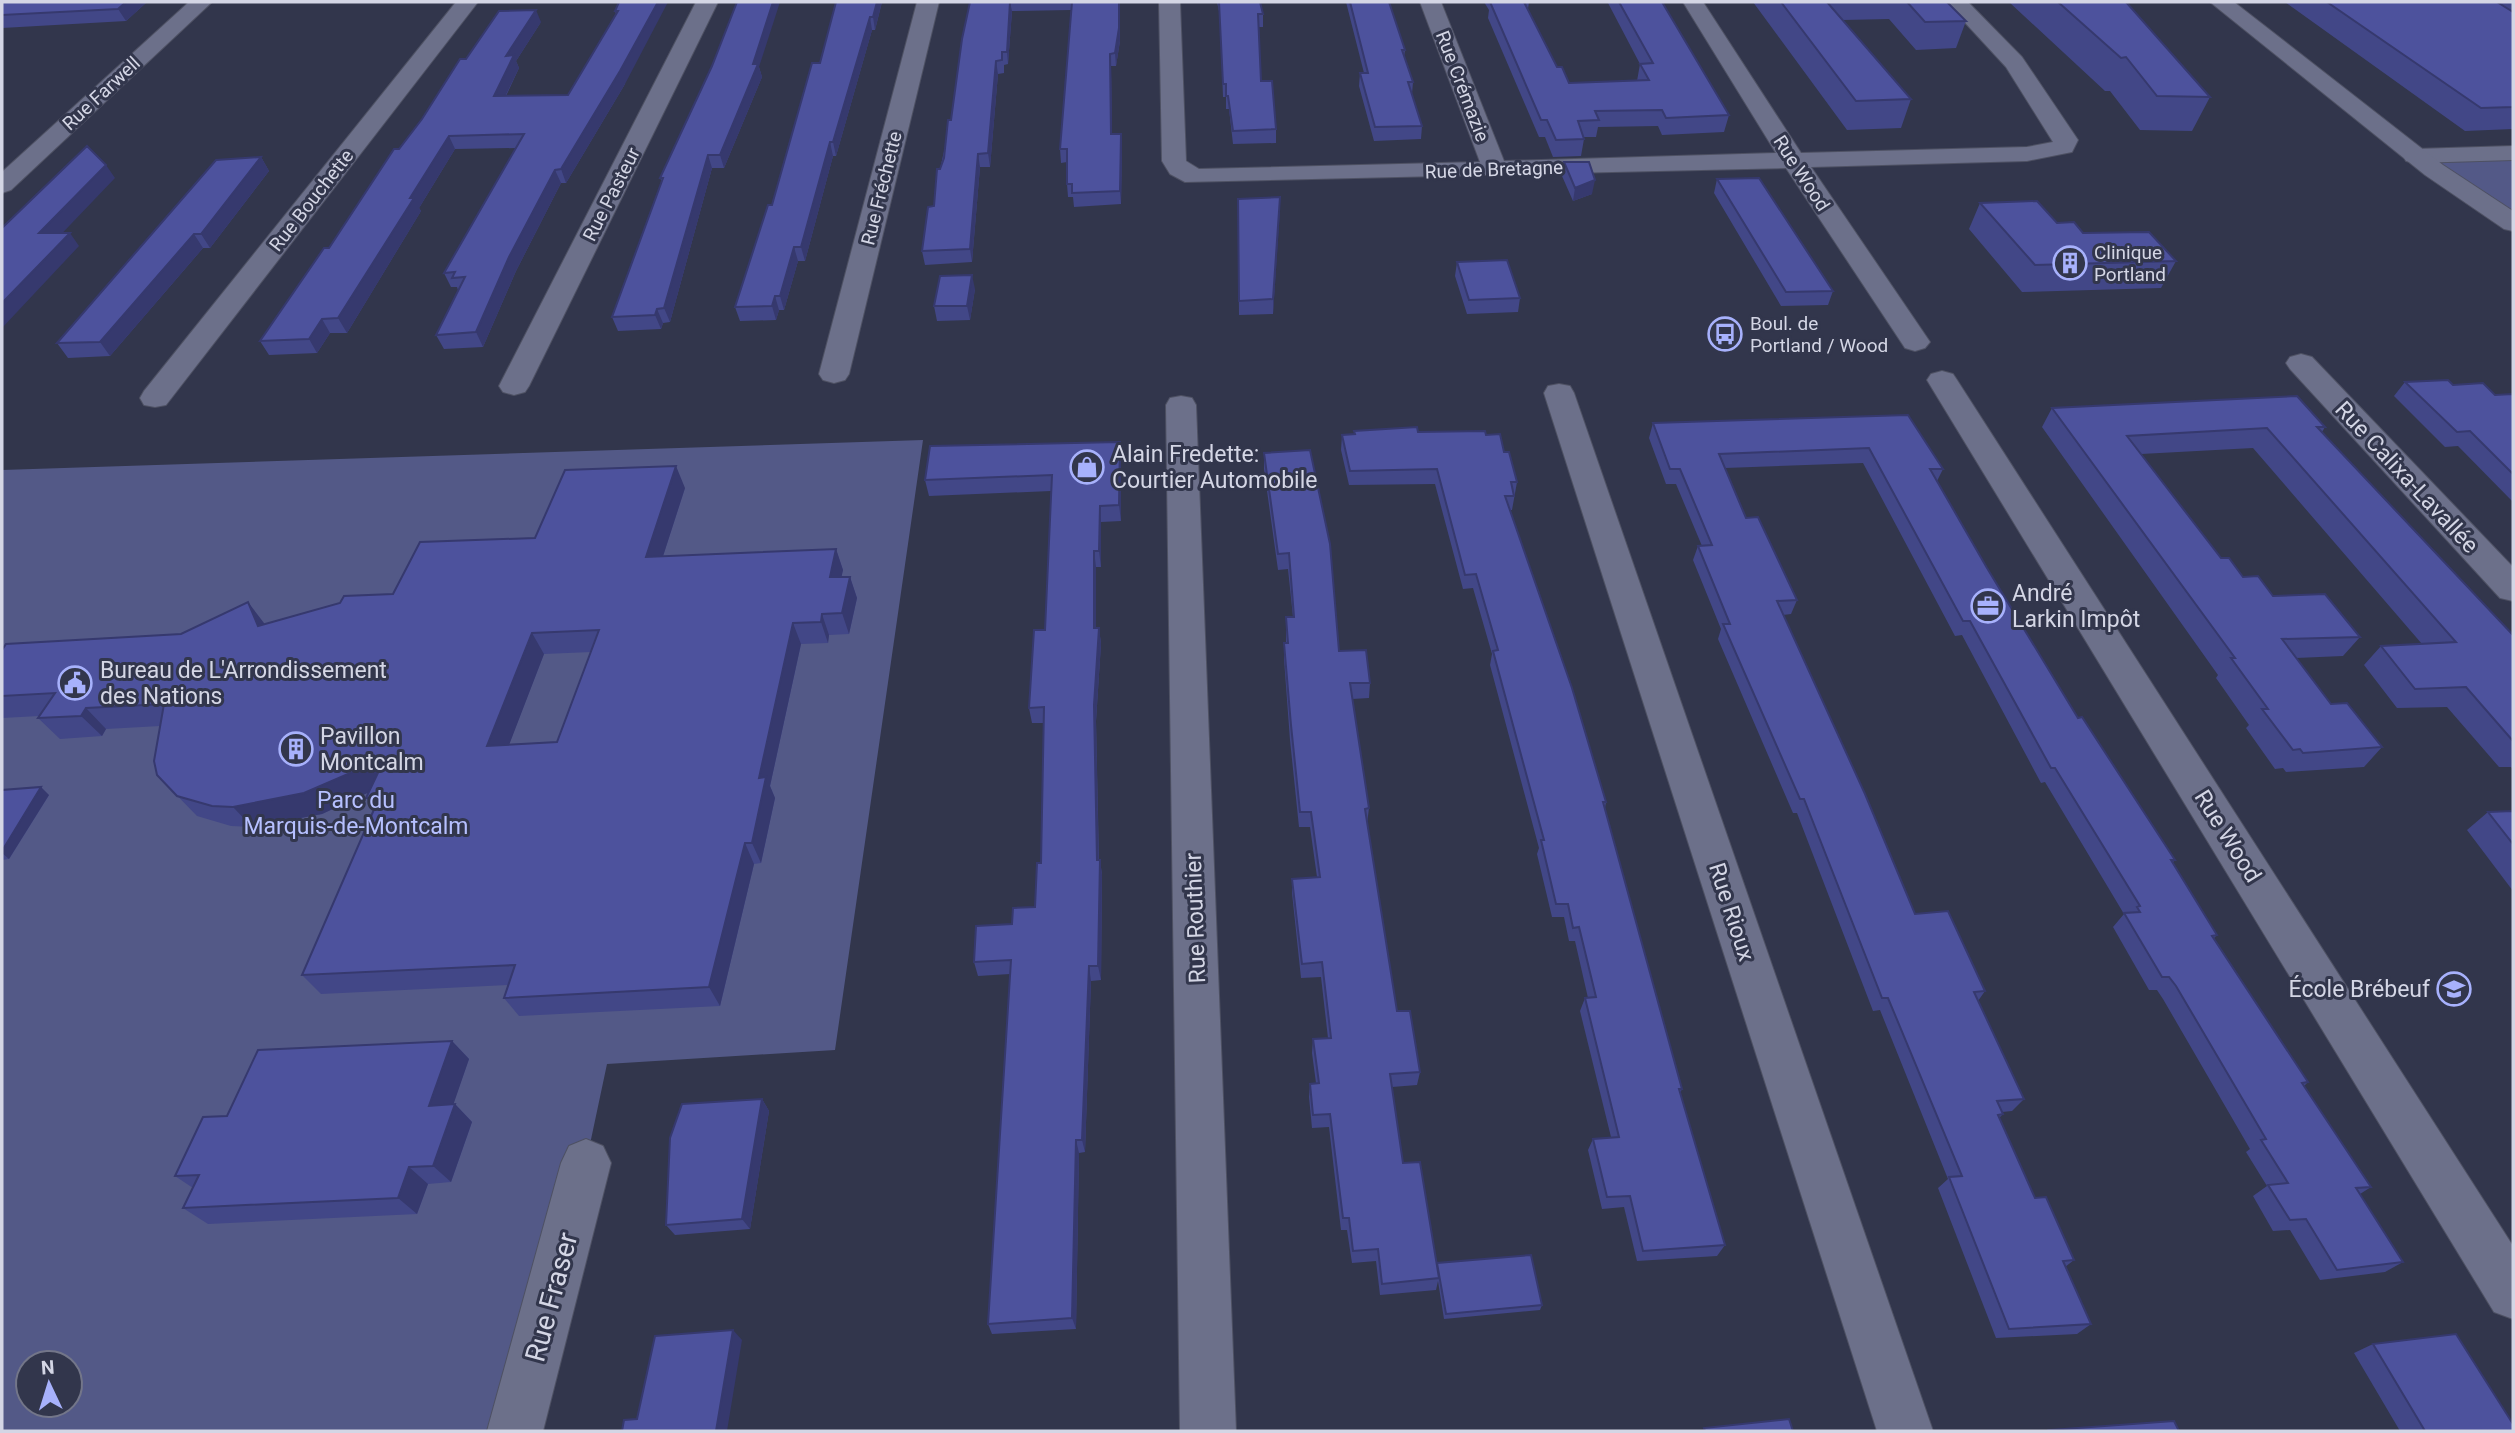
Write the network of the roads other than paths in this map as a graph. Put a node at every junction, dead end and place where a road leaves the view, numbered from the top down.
1 (201, 2) edge
2 (467, 2) edge
3 (706, 2) edge
4 (928, 2) edge
5 (1169, 2) edge
6 (1430, 2) edge
7 (1693, 2) edge
8 (1956, 2) edge
9 (2221, 2) edge
10 (2513, 153) edge
11 (1793, 160) junction
12 (2425, 163) junction
13 (1495, 169) junction
14 (2, 185) edge
15 (2513, 223) edge
16 (2513, 248) edge
17 (1915, 342) dead end
18 (2301, 363) dead end
19 (834, 374) dead end
20 (1942, 380) dead end
21 (514, 386) dead end
22 (1559, 393) dead end
23 (155, 398) dead end
24 (1181, 405) dead end
25 (2513, 589) edge
26 (586, 1163) dead end
27 (2513, 1293) edge
28 (515, 1431) edge
29 (1208, 1431) edge
30 (1905, 1431) edge

1 - 14 street, Rue Farwell
2 - 23 street, Rue Bouchette
3 - 21 street, Rue Pasteur
4 - 19 street, Rue Fréchette
5 - 13 street, Rue de Bretagne
6 - 13 street, Rue Crémazie
7 - 11 street, Rue Wood
8 - 11 street, Rue de Bretagne
9 - 12 street
10 - 12 street
11 - 13 street, Rue de Bretagne
11 - 17 street, Rue Wood
12 - 15 street
12 - 16 street
18 - 25 street, Rue Calixa-Lavallée
20 - 27 street, Rue Wood
22 - 30 street, Rue Rioux
24 - 29 street, Rue Routhier
26 - 28 street, Rue Fraser

